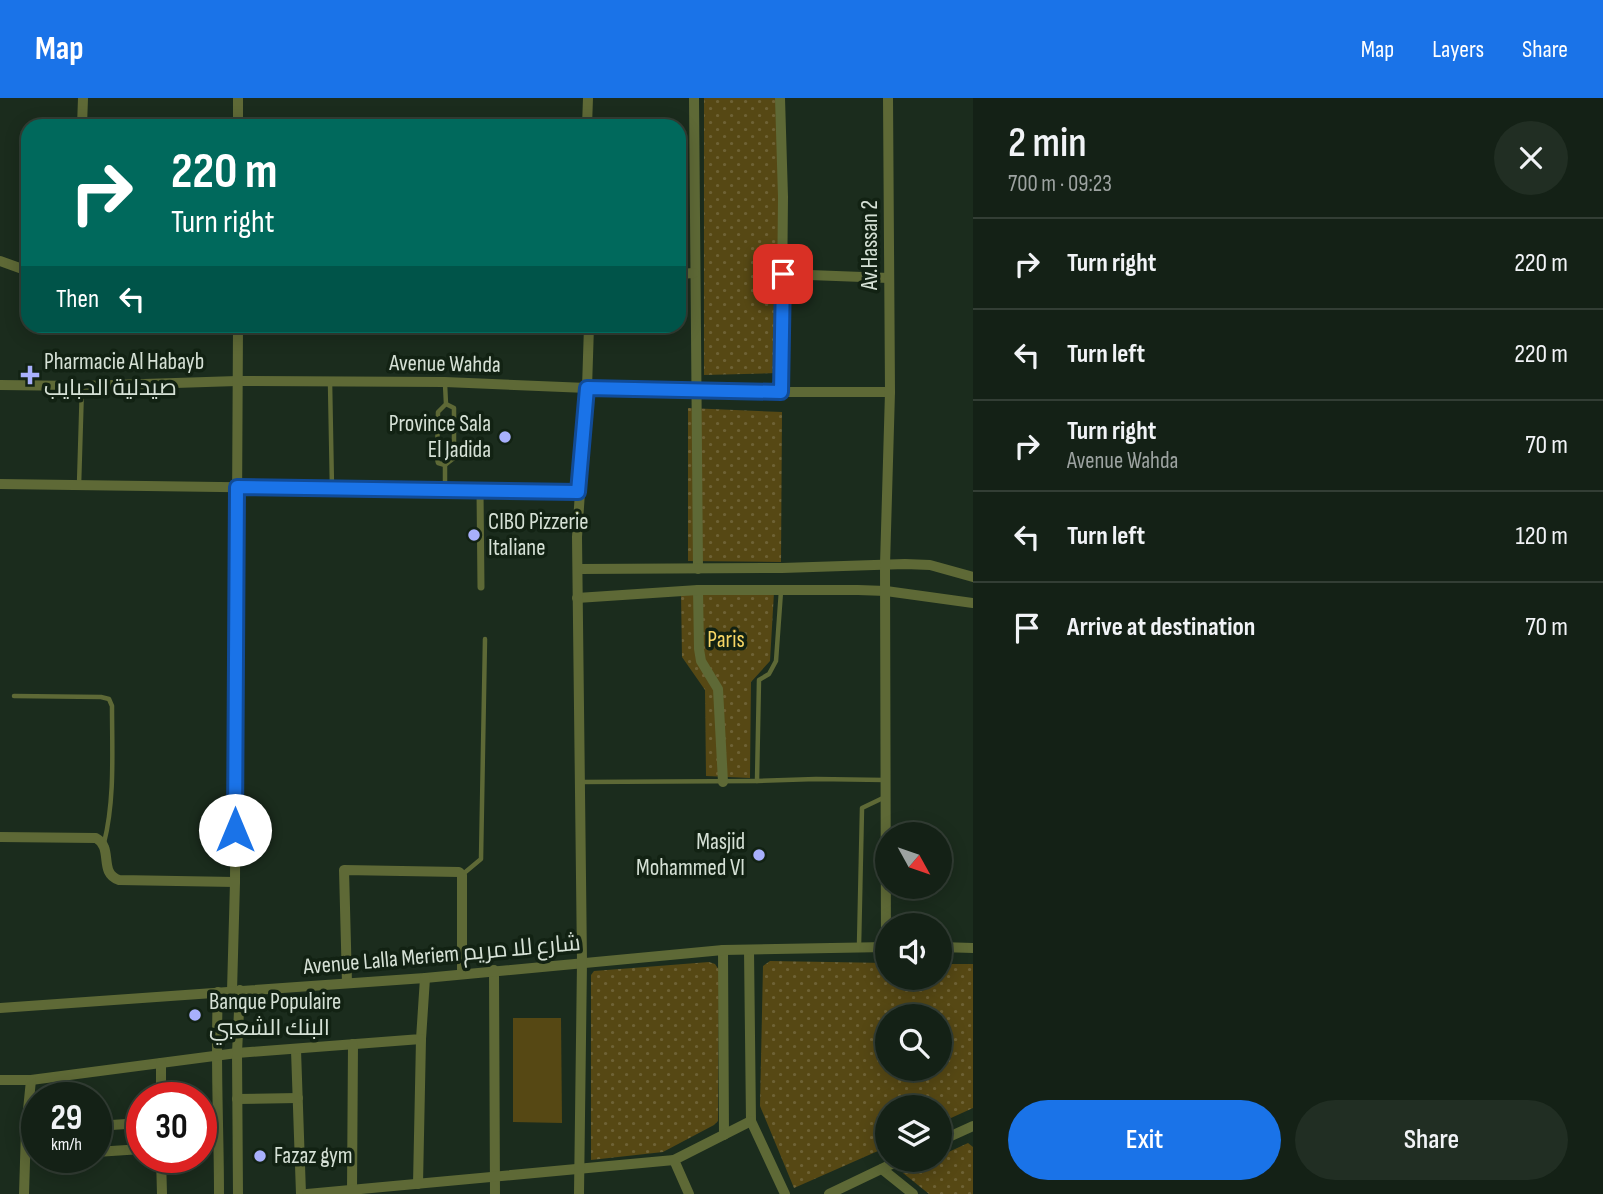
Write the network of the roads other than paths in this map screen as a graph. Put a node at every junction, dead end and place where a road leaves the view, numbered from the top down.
1 (83, 98) edge
2 (239, 98) edge
3 (588, 98) edge
4 (694, 98) edge
5 (780, 98) edge
6 (888, 98) edge
7 (82, 119) edge
8 (238, 119) edge
9 (587, 119) edge
10 (0, 261) edge
11 (21, 268) edge
12 (694, 273) junction
13 (686, 274) edge
14 (783, 274) junction
15 (889, 278) junction
16 (237, 333) edge
17 (589, 333) edge
18 (237, 381) junction
19 (330, 382) junction
20 (445, 382) junction
21 (0, 385) edge
22 (82, 386) junction
23 (587, 388) junction
24 (695, 390) junction
25 (890, 391) junction
26 (781, 392) junction
27 (446, 404) junction
28 (445, 465) junction
29 (0, 484) edge
30 (79, 486) junction
31 (237, 487) junction
32 (332, 489) junction
33 (445, 490) junction
34 (480, 491) junction
35 (578, 492) junction
36 (885, 565) junction
37 (579, 569) junction
38 (698, 569) junction
39 (973, 577) edge
40 (481, 587) dead end
41 (698, 590) junction
42 (781, 590) junction
43 (886, 591) junction
44 (577, 598) junction
45 (973, 603) edge
46 (485, 639) dead end
47 (13, 696) dead end
48 (886, 780) junction
49 (757, 781) junction
50 (580, 782) junction
51 (723, 782) junction
52 (886, 797) junction
53 (0, 836) edge
54 (104, 843) junction
55 (462, 875) junction
56 (235, 882) junction
57 (887, 913) edge
58 (875, 947) edge
59 (952, 947) edge
60 (859, 948) junction
61 (973, 948) edge
62 (723, 950) junction
63 (749, 950) junction
64 (582, 962) junction
65 (494, 971) junction
66 (462, 974) junction
67 (425, 978) junction
68 (347, 983) junction
69 (236, 991) junction
70 (218, 992) junction
71 (0, 1008) edge
72 (421, 1039) junction
73 (353, 1044) junction
74 (296, 1050) junction
75 (237, 1054) junction
76 (215, 1056) junction
77 (161, 1063) junction
78 (0, 1080) edge
79 (31, 1080) joint
80 (161, 1082) edge
81 (298, 1098) junction
82 (237, 1099) junction
83 (751, 1121) junction
84 (972, 1128) edge
85 (724, 1135) junction
86 (952, 1136) edge
87 (674, 1160) junction
88 (580, 1170) junction
89 (876, 1172) edge
90 (886, 1172) edge
91 (28, 1173) edge
92 (162, 1173) edge
93 (494, 1177) junction
94 (418, 1184) junction
95 (352, 1190) junction
96 (24, 1194) edge
97 (162, 1194) edge
98 (219, 1194) edge
99 (238, 1194) edge
100 (301, 1194) edge
101 (307, 1194) edge
102 (495, 1194) edge
103 (579, 1194) edge
104 (690, 1194) edge
105 (785, 1194) edge
106 (829, 1194) edge
107 (913, 1194) edge

1 - 7 street
2 - 8 street
3 - 9 street
4 - 12 street
5 - 14 street
6 - 15 street, Av.Hassan 2
10 - 11 street
12 - 13 street
12 - 24 street
14 - 15 street
14 - 26 street
15 - 25 street, Av.Hassan 2
16 - 18 street
17 - 23 street
18 - 19 street, Avenue Wahda
18 - 22 street, Avenue Wahda
18 - 31 street
19 - 20 street, Avenue Wahda
19 - 32 lane
20 - 23 street, Avenue Wahda
20 - 27 lane
21 - 22 street, Avenue Wahda
22 - 30 lane
23 - 24 street, Avenue Wahda
23 - 35 street
24 - 26 street, Avenue Wahda
24 - 38 street
25 - 26 street, Avenue Wahda
25 - 36 street, Av.Hassan 2
27 - 28 lane
27 - 28 lane
28 - 33 lane
29 - 30 street
30 - 31 street
31 - 32 street
31 - 56 street
32 - 33 street
33 - 34 street
34 - 35 street
34 - 40 street
35 - 37 street
36 - 38 street
36 - 39 street
36 - 43 street, Av.Hassan 2
37 - 38 street
37 - 44 street
41 - 42 street
41 - 44 street
41 - 51 street
42 - 43 street
42 - 49 lane
43 - 45 street
43 - 48 street, Av.Hassan 2
44 - 50 street
46 - 55 lane
47 - 54 lane
48 - 49 lane
48 - 52 street, Av.Hassan 2
49 - 51 lane
50 - 51 lane
50 - 64 street
52 - 57 street, Av.Hassan 2
52 - 60 lane
53 - 54 street
54 - 56 street
55 - 66 street
55 - 68 street
56 - 69 street
58 - 60 street, Avenue Lalla Meriem شارع للا مريم
59 - 61 street
60 - 63 street, Avenue Lalla Meriem شارع للا مريم
62 - 63 street, Avenue Lalla Meriem شارع للا مريم
62 - 64 street, Avenue Lalla Meriem شارع للا مريم
62 - 85 street
63 - 83 street
64 - 65 street, Avenue Lalla Meriem شارع للا مريم
64 - 88 street
65 - 66 street, Avenue Lalla Meriem شارع للا مريم
65 - 93 street
66 - 67 street, Avenue Lalla Meriem شارع للا مريم
67 - 68 street, Avenue Lalla Meriem شارع للا مريم
67 - 72 street
68 - 69 street, Avenue Lalla Meriem شارع للا مريم
69 - 70 street, Avenue Lalla Meriem شارع للا مريم
69 - 75 street
70 - 71 street, Avenue Lalla Meriem شارع للا مريم
70 - 76 street
72 - 73 street
72 - 94 street
73 - 74 street
73 - 95 street
74 - 75 street
74 - 81 street
75 - 76 street
75 - 82 street
76 - 77 street
76 - 98 street
77 - 79 street
77 - 80 street
78 - 79 street
81 - 82 street
81 - 100 street
82 - 99 street
83 - 85 street
83 - 105 street
84 - 86 street
85 - 87 street
87 - 88 street
87 - 104 street
88 - 93 street
88 - 103 street
89 - 106 street
90 - 107 street
91 - 96 street
92 - 97 street
93 - 94 street
93 - 102 street
94 - 95 street
95 - 101 street

